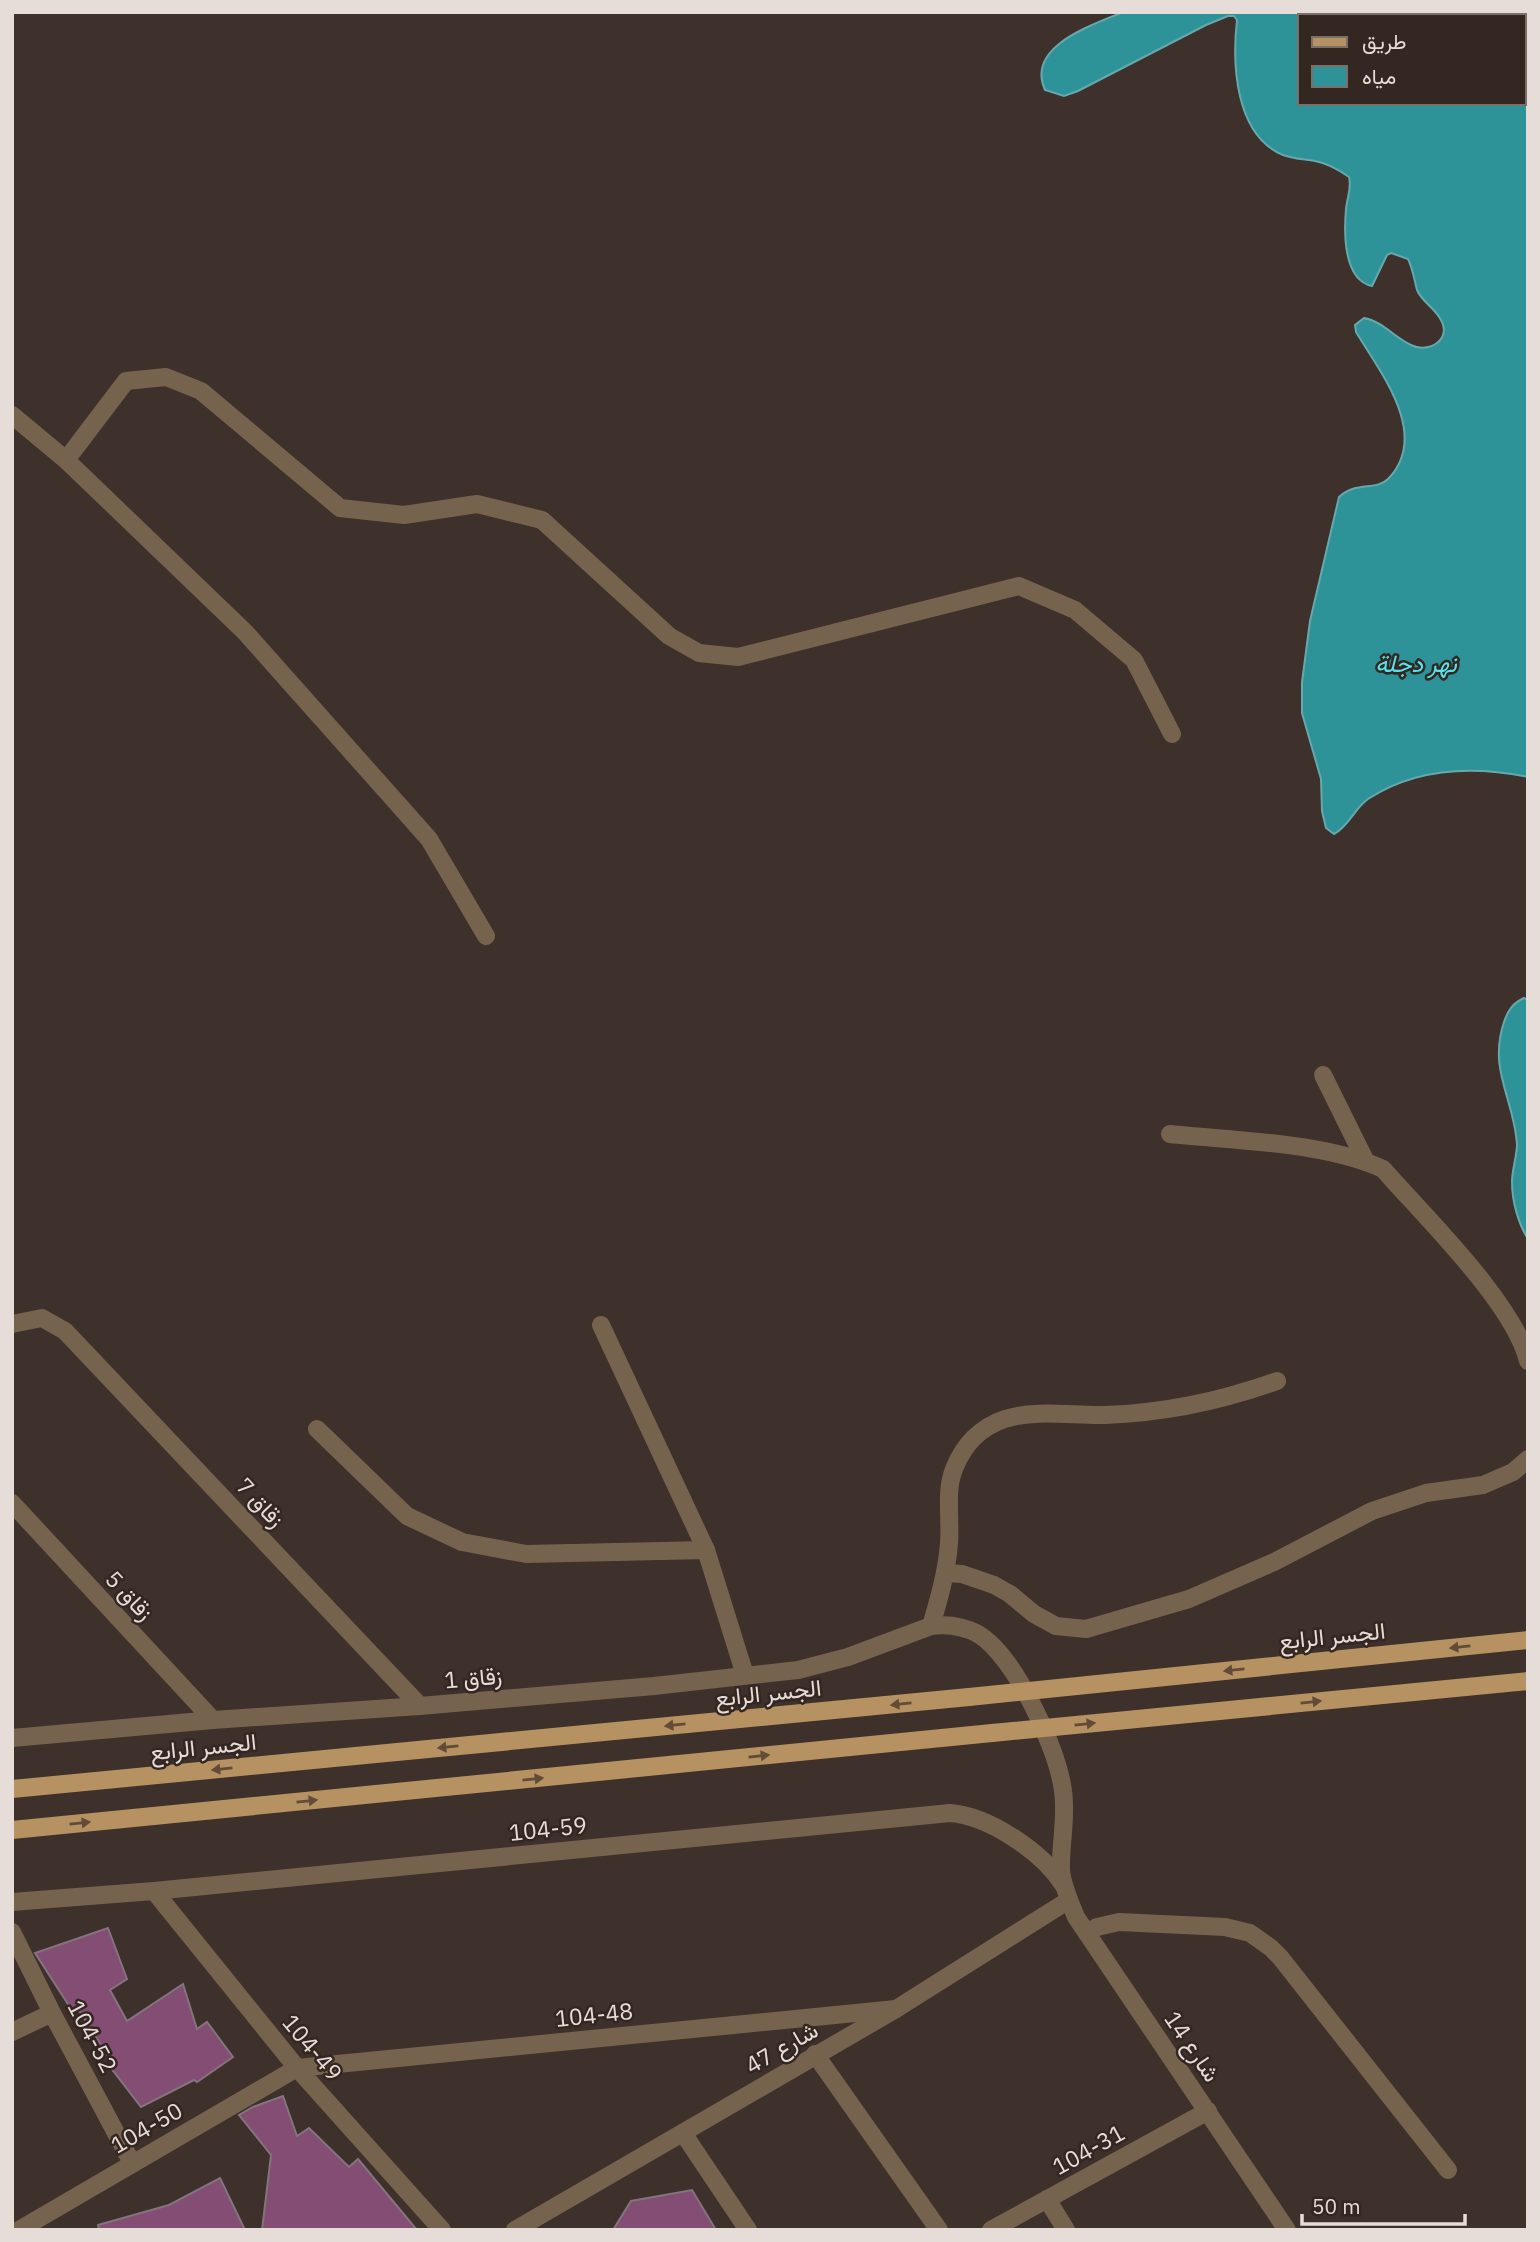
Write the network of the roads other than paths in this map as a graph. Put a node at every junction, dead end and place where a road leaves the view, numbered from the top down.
1 (12, 415) edge
2 (66, 460) junction
3 (1172, 734) dead end
4 (486, 936) dead end
5 (1323, 1075) dead end
6 (1170, 1135) dead end
7 (1366, 1161) junction
8 (12, 1324) edge
9 (601, 1325) dead end
10 (1528, 1362) edge
11 (1277, 1381) dead end
12 (317, 1429) dead end
13 (1528, 1459) edge
14 (12, 1503) edge
15 (706, 1550) junction
16 (945, 1573) junction
17 (931, 1626) junction
18 (1528, 1640) edge
19 (745, 1675) junction
20 (1528, 1681) edge
21 (420, 1706) junction
22 (213, 1720) junction
23 (12, 1738) edge
24 (12, 1789) edge
25 (12, 1830) edge
26 (153, 1891) junction
27 (1066, 1893) junction
28 (12, 1902) edge
29 (12, 1931) edge
30 (1087, 1933) junction
31 (897, 2009) junction
32 (52, 2012) junction
33 (12, 2032) edge
34 (815, 2054) junction
35 (297, 2068) junction
36 (1208, 2111) junction
37 (683, 2133) junction
38 (132, 2163) junction
39 (1448, 2169) dead end
40 (1047, 2199) junction
41 (19, 2230) edge
42 (442, 2230) edge
43 (515, 2230) edge
44 (748, 2230) edge
45 (939, 2230) edge
46 (991, 2230) edge
47 (1066, 2230) edge
48 (1287, 2230) edge

1 - 2 street
2 - 3 street
2 - 4 street
5 - 7 street
6 - 7 street
7 - 10 street
8 - 21 street, زقاق 7
9 - 15 street
11 - 16 street
12 - 15 street
13 - 16 street
14 - 22 street, زقاق 5
15 - 19 street
16 - 17 street
17 - 19 street, زقاق 1
17 - 27 street
18 -> 24 main road, الجسر الرابع, bridge
19 - 21 street, زقاق 1
25 -> 20 main road, bridge
21 - 22 street, زقاق 1
22 - 23 street, زقاق 1
26 - 27 street, 104-59
26 - 28 street, 104-59
26 - 35 street, 104-49
27 - 30 street, شارع 14
27 - 31 street, شارع 47
29 - 32 street, 104-52
30 - 36 street, شارع 14
30 - 39 street
31 - 34 street, شارع 47
31 - 35 street, 104-48
32 - 33 street
32 - 38 street, 104-52
34 - 37 street, شارع 47
34 - 45 street
35 - 38 street, 104-50
35 - 42 street, 104-49
36 - 40 street, 104-31
36 - 48 street, شارع 14
37 - 43 street, شارع 47
37 - 44 street
38 - 41 street, 104-50
40 - 46 street, 104-31
40 - 47 street

